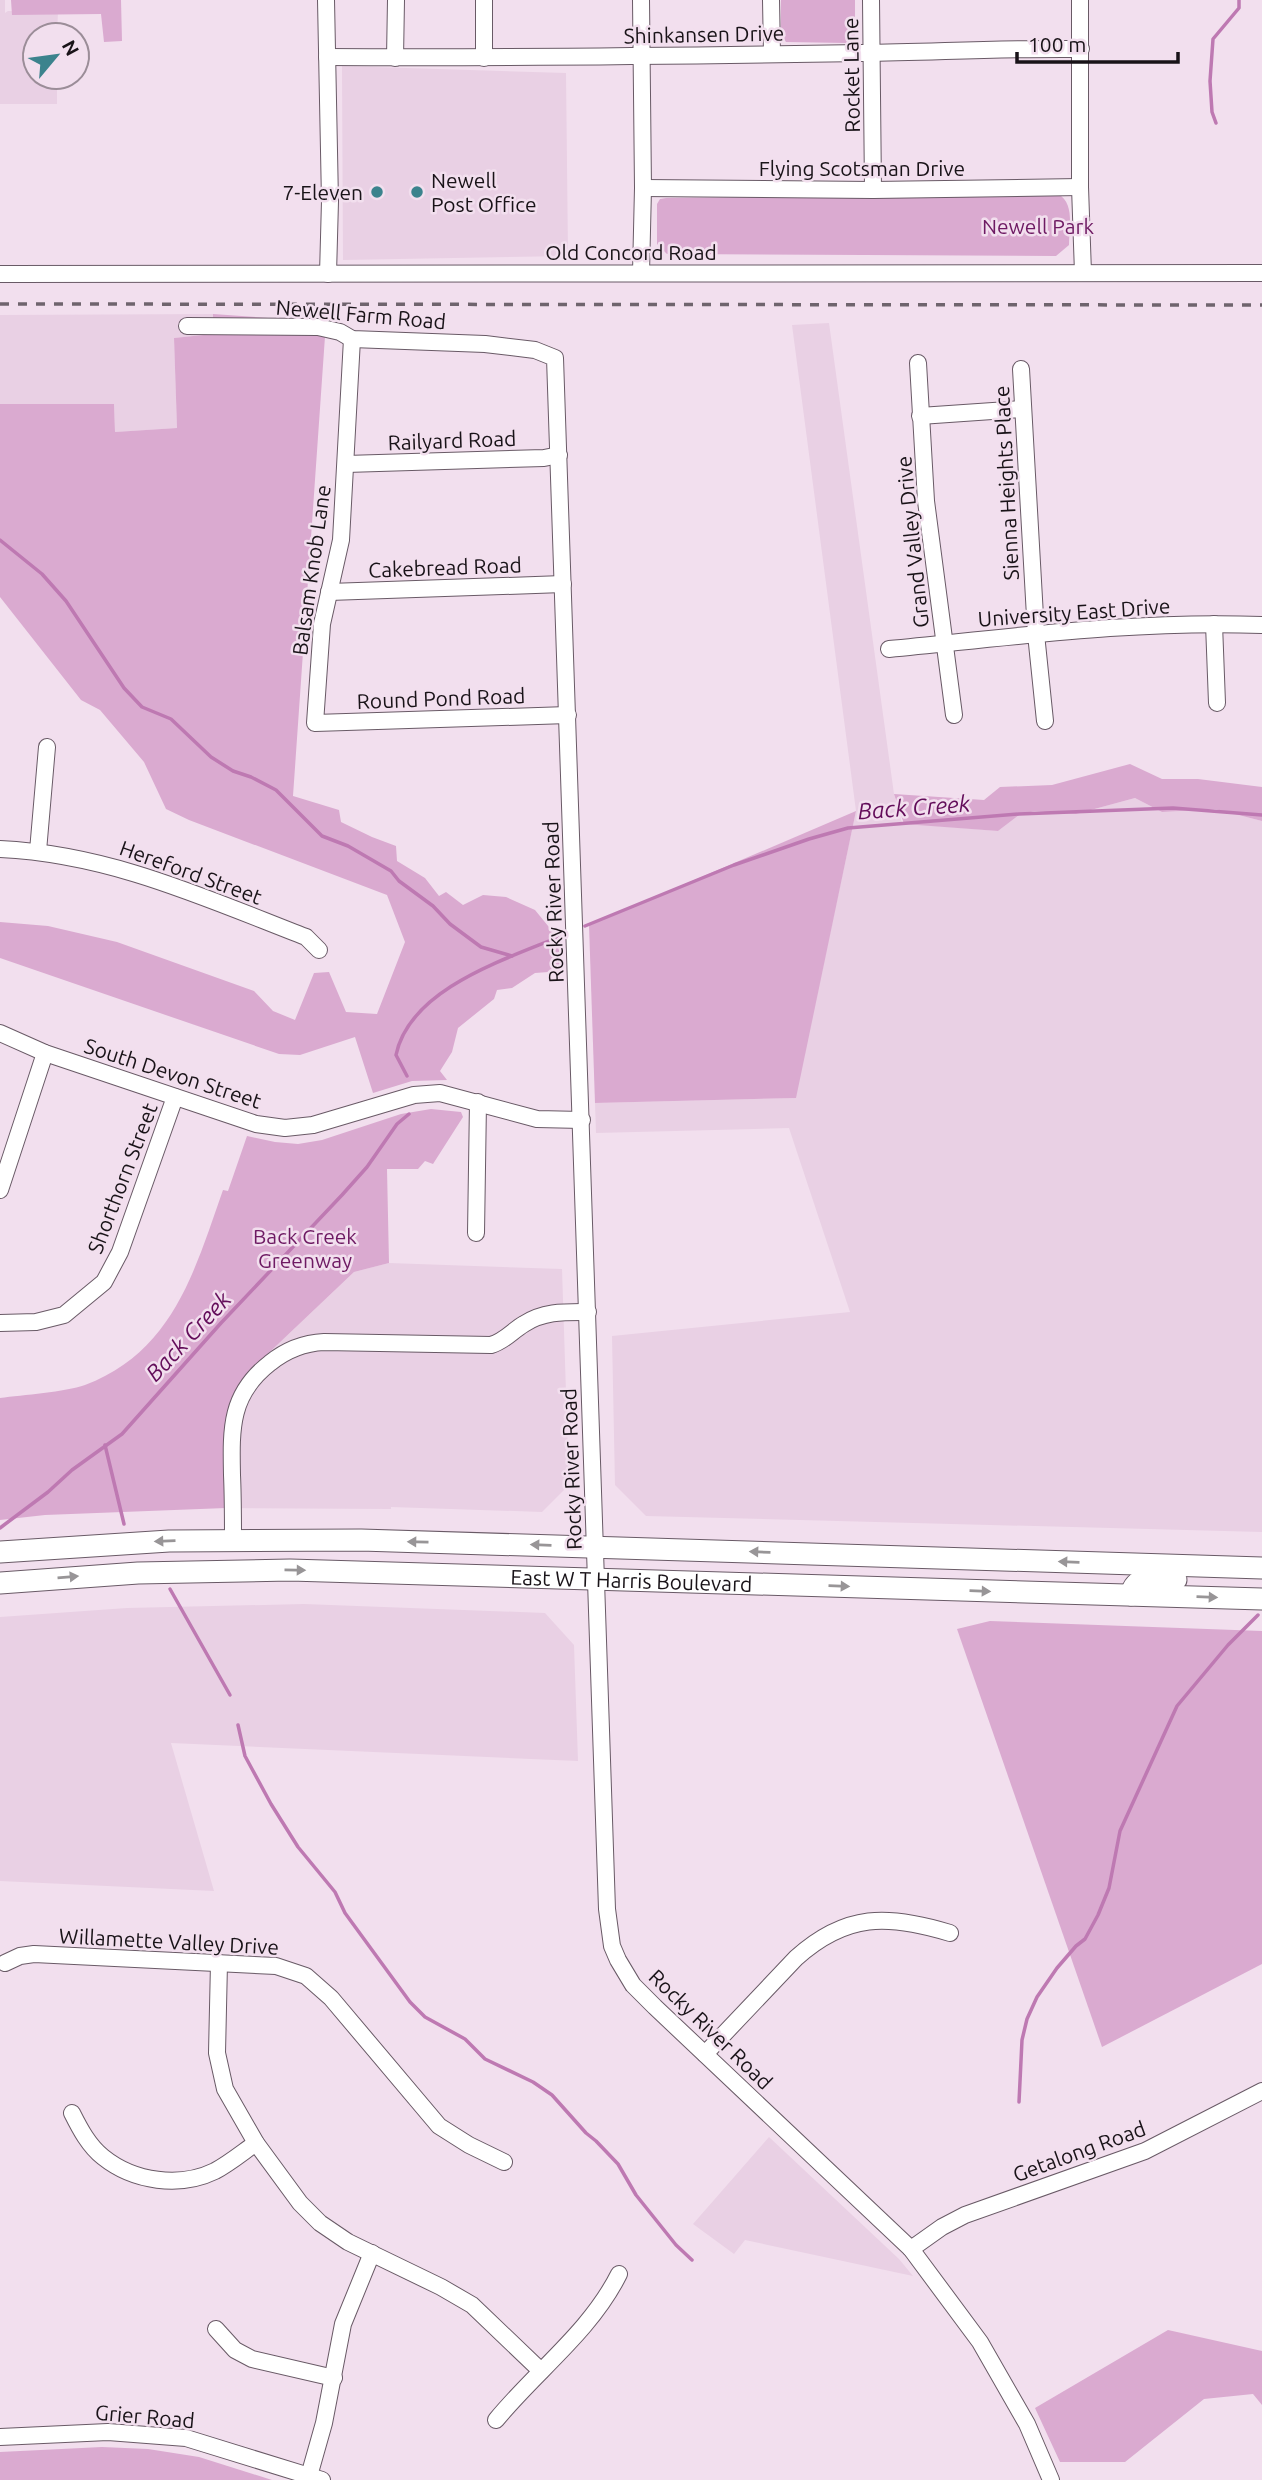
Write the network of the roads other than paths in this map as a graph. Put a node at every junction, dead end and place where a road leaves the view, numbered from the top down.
1 (326, 0) edge
2 (396, 0) edge
3 (484, 0) edge
4 (641, 0) edge
5 (771, 0) edge
6 (871, 0) edge
7 (1080, 0) edge
8 (1081, 49) junction
9 (872, 53) junction
10 (772, 54) junction
11 (642, 56) junction
12 (327, 57) junction
13 (395, 58) junction
14 (484, 58) junction
15 (1080, 187) junction
16 (643, 188) junction
17 (873, 190) junction
18 (641, 273) junction
19 (1083, 273) junction
20 (1262, 273) edge
21 (0, 274) edge
22 (328, 274) junction
23 (187, 326) dead end
24 (352, 338) junction
25 (918, 363) dead end
26 (1021, 369) dead end
27 (1023, 409) junction
28 (920, 415) junction
29 (558, 417) joint
30 (559, 455) junction
31 (346, 464) junction
32 (563, 584) junction
33 (329, 592) junction
34 (1214, 624) junction
35 (1262, 625) edge
36 (1036, 634) junction
37 (944, 643) junction
38 (889, 649) dead end
39 (1217, 703) dead end
40 (568, 715) junction
41 (954, 715) dead end
42 (1045, 721) dead end
43 (315, 723) joint
44 (47, 747) dead end
45 (0, 849) edge
46 (38, 851) junction
47 (318, 950) dead end
48 (0, 1033) edge
49 (46, 1054) junction
50 (175, 1097) junction
51 (478, 1102) junction
52 (582, 1120) junction
53 (0, 1190) edge
54 (476, 1233) dead end
55 (588, 1312) junction
56 (0, 1323) edge
57 (233, 1540) junction
58 (595, 1546) junction
59 (0, 1552) edge
60 (1262, 1567) edge
61 (596, 1578) junction
62 (1262, 1581) edge
63 (0, 1583) edge
64 (1131, 1595) junction
65 (1262, 1599) edge
66 (950, 1933) dead end
67 (5, 1963) dead end
68 (219, 1963) junction
69 (705, 2054) junction
70 (1262, 2091) edge
71 (72, 2113) dead end
72 (256, 2143) junction
73 (504, 2162) dead end
74 (911, 2249) junction
75 (372, 2253) junction
76 (619, 2274) dead end
77 (216, 2329) dead end
78 (541, 2371) junction
79 (334, 2378) junction
80 (496, 2420) dead end
81 (0, 2437) edge
82 (316, 2478) edge
83 (1051, 2480) edge

1 - 12 street
2 - 13 street
3 - 14 street
4 - 11 street
5 - 10 street
6 - 9 street, Rocket Lane
7 - 8 street
8 - 9 street, Shinkansen Drive
8 - 15 street
9 - 10 street, Shinkansen Drive
9 - 17 street, Rocket Lane
10 - 11 street, Shinkansen Drive
11 - 14 street, Shinkansen Drive
11 - 16 street
12 - 13 street, Shinkansen Drive
12 - 22 street
13 - 14 street, Shinkansen Drive
15 - 17 street, Flying Scotsman Drive
15 - 19 street
16 - 17 street, Flying Scotsman Drive
16 - 18 street
18 - 19 street, Old Concord Road
18 - 22 street, Old Concord Road
19 - 20 street, Old Concord Road
21 - 22 street, Old Concord Road
23 - 24 street, Newell Farm Road
24 - 29 street, Newell Farm Road
24 - 31 street, Balsam Knob Lane
25 - 28 street, Grand Valley Drive
26 - 27 street, Sienna Heights Place
27 - 28 street
27 - 36 street, Sienna Heights Place
28 - 37 street, Grand Valley Drive
29 - 30 street, Rocky River Road
30 - 31 street, Railyard Road
30 - 32 street, Rocky River Road
31 - 33 street, Balsam Knob Lane
32 - 33 street, Cakebread Road
32 - 40 street, Rocky River Road
33 - 43 street, Balsam Knob Lane
34 - 35 street, University East Drive
34 - 36 street, University East Drive
34 - 39 street
36 - 37 street, University East Drive
36 - 42 street, Sienna Heights Place
37 - 38 street, University East Drive
37 - 41 street, Grand Valley Drive
40 - 43 street, Round Pond Road
40 - 52 street, Rocky River Road
44 - 46 street
45 - 46 street, Hereford Street
46 - 47 street, Hereford Street
48 - 49 street, South Devon Street
49 - 50 street, South Devon Street
49 - 53 street
50 - 51 street, South Devon Street
50 - 56 street, Shorthorn Street
51 - 52 street, South Devon Street
51 - 54 street
52 - 55 street, Rocky River Road
55 - 57 street
55 - 58 street, Rocky River Road
58 -> 57 main road, East W T Harris Boulevard
57 -> 59 main road, East W T Harris Boulevard
60 -> 58 main road, East W T Harris Boulevard
58 - 61 street, Rocky River Road
63 -> 61 main road, East W T Harris Boulevard
61 -> 64 main road, East W T Harris Boulevard
61 - 69 street, Rocky River Road
62 - 64 main road
64 -> 65 main road, East W T Harris Boulevard
66 - 69 street
67 - 68 street, Willamette Valley Drive
68 - 72 street
68 - 73 street, Willamette Valley Drive
69 - 74 street, Rocky River Road
70 - 74 street, Getalong Road
71 - 72 street
72 - 75 street
74 - 83 street, Rocky River Road
75 - 78 street
75 - 79 street
76 - 78 street
77 - 79 street
78 - 80 street
79 - 82 street
81 - 82 street, Grier Road

